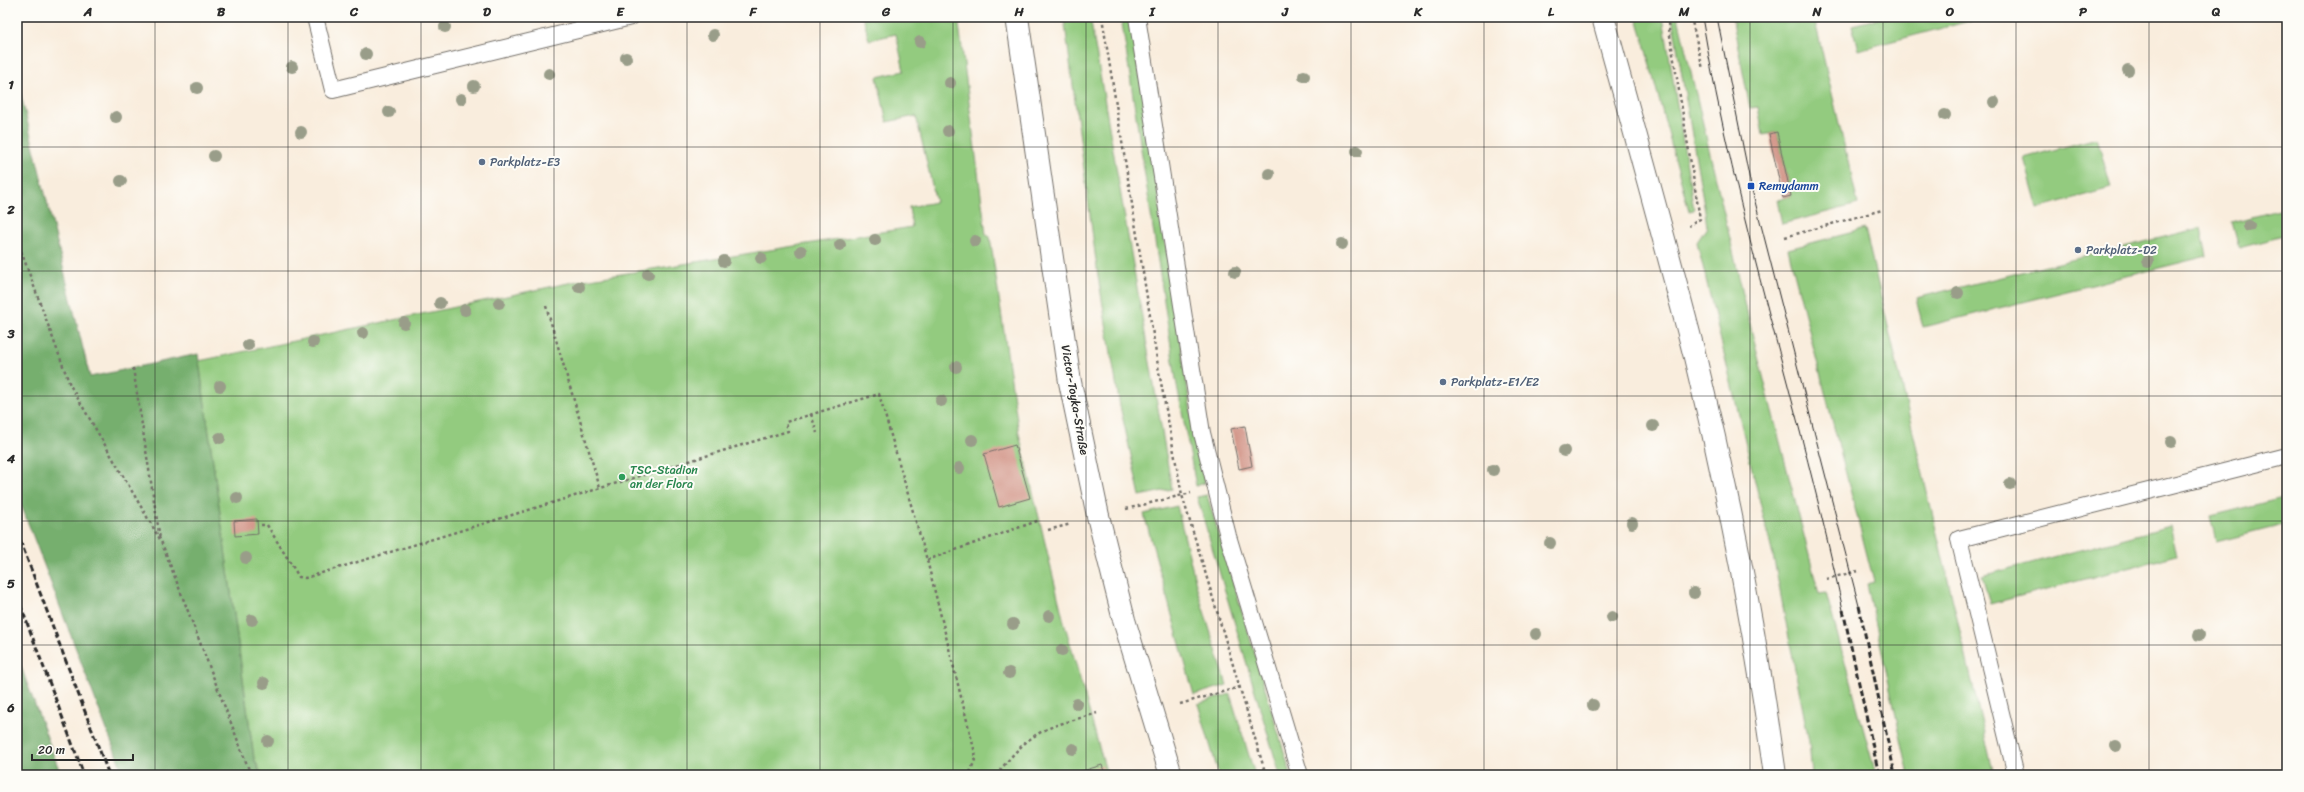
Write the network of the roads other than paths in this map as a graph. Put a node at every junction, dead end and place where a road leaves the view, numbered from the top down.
1 (315, 17) edge
2 (631, 17) edge
3 (1017, 17) edge
4 (1137, 17) edge
5 (1603, 17) edge
6 (2287, 456) edge
7 (1171, 775) edge
8 (1300, 775) edge
9 (1775, 775) edge
10 (2016, 775) edge

1 - 2 lane
3 - 7 street, Victor-Toyka-Straße
4 - 8 lane
5 - 9 street
6 - 10 lane

